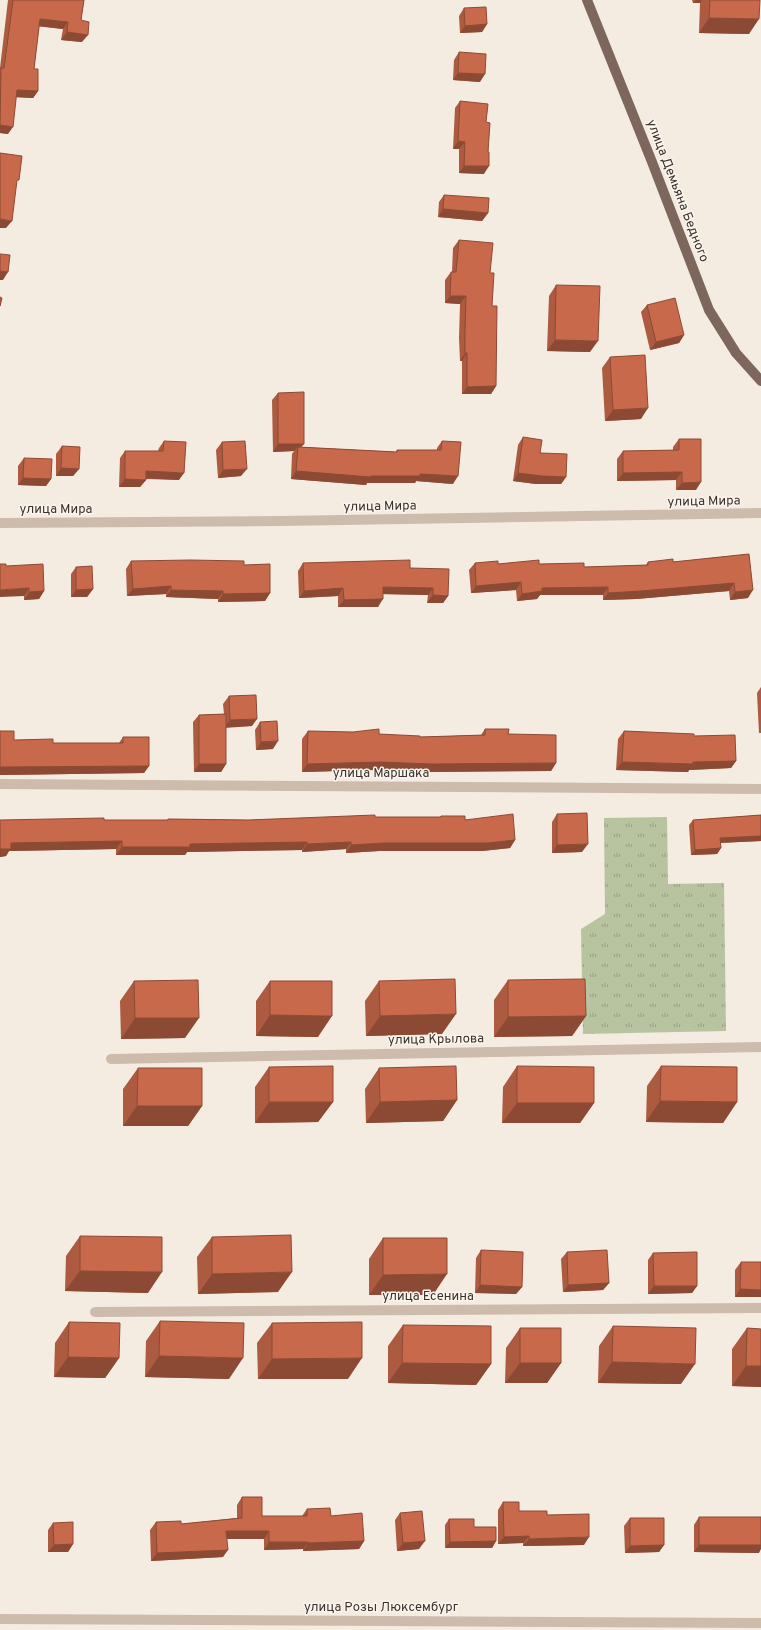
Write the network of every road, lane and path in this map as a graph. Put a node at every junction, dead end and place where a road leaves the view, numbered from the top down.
1 (587, 0) edge
2 (761, 381) edge
3 (761, 513) edge
4 (0, 523) edge
5 (0, 784) edge
6 (761, 789) edge
7 (761, 1047) edge
8 (111, 1059) dead end
9 (761, 1308) edge
10 (95, 1312) dead end
11 (0, 1619) edge
12 (761, 1623) edge

1 - 2 main road, улица Демьяна Бедного
3 - 4 street, улица Мира
5 - 6 street, улица Маршака
7 - 8 street, улица Крылова
9 - 10 street, улица Есенина
11 - 12 street, улица Розы Люксембург

